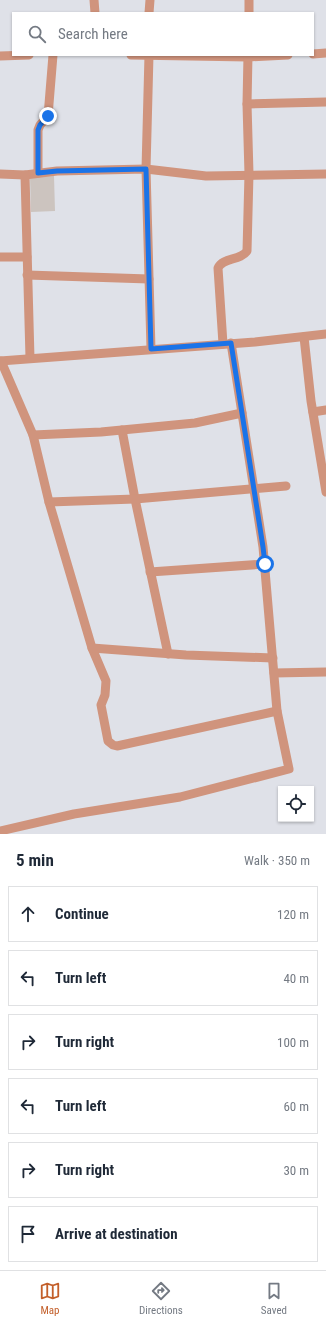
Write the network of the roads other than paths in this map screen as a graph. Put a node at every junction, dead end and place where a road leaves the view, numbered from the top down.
1 (94, 0) edge
2 (150, 0) edge
3 (249, 0) edge
4 (94, 12) edge
5 (149, 12) edge
6 (249, 12) edge
7 (326, 53) edge
8 (314, 54) edge
9 (0, 56) edge
10 (12, 56) edge
11 (53, 56) edge
12 (149, 56) edge
13 (248, 56) edge
14 (326, 102) edge
15 (247, 104) junction
16 (146, 169) junction
17 (38, 173) junction
18 (0, 174) edge
19 (25, 174) junction
20 (249, 174) junction
21 (326, 174) edge
22 (0, 257) edge
23 (27, 257) junction
24 (27, 275) junction
25 (149, 279) junction
26 (326, 334) edge
27 (304, 336) junction
28 (227, 344) junction
29 (151, 349) junction
30 (30, 358) junction
31 (0, 361) edge
32 (326, 410) edge
33 (312, 412) junction
34 (242, 413) junction
35 (122, 430) junction
36 (32, 435) junction
37 (286, 486) dead end
38 (254, 489) junction
39 (326, 492) edge
40 (135, 499) junction
41 (49, 502) junction
42 (265, 564) junction
43 (150, 572) junction
44 (92, 648) junction
45 (168, 654) junction
46 (273, 658) junction
47 (326, 672) edge
48 (274, 674) junction
49 (277, 711) junction
50 (0, 831) edge

1 - 4 street
2 - 5 street
3 - 6 street
7 - 8 street
9 - 10 street
11 - 17 street
12 - 13 street
12 - 16 street
13 - 15 street
14 - 15 street
15 - 20 street
16 - 17 street
16 - 20 street
16 - 25 street
17 - 19 street
18 - 19 street
19 - 23 street
20 - 21 street
20 - 28 street
22 - 23 street
23 - 24 street
24 - 25 street
24 - 30 street
25 - 29 street
26 - 27 street
27 - 28 street
27 - 33 street
28 - 29 street
28 - 34 street
29 - 30 street
30 - 31 street
31 - 36 street
32 - 33 street
33 - 39 street
34 - 35 street
34 - 38 street
35 - 36 street
35 - 40 street
36 - 41 street
37 - 38 street
38 - 40 street
38 - 42 street
40 - 41 street
40 - 43 street
41 - 44 street
42 - 43 street
42 - 46 street
43 - 45 street
44 - 45 street
44 - 49 street
45 - 46 street
46 - 48 street
47 - 48 street
48 - 49 street
49 - 50 street

